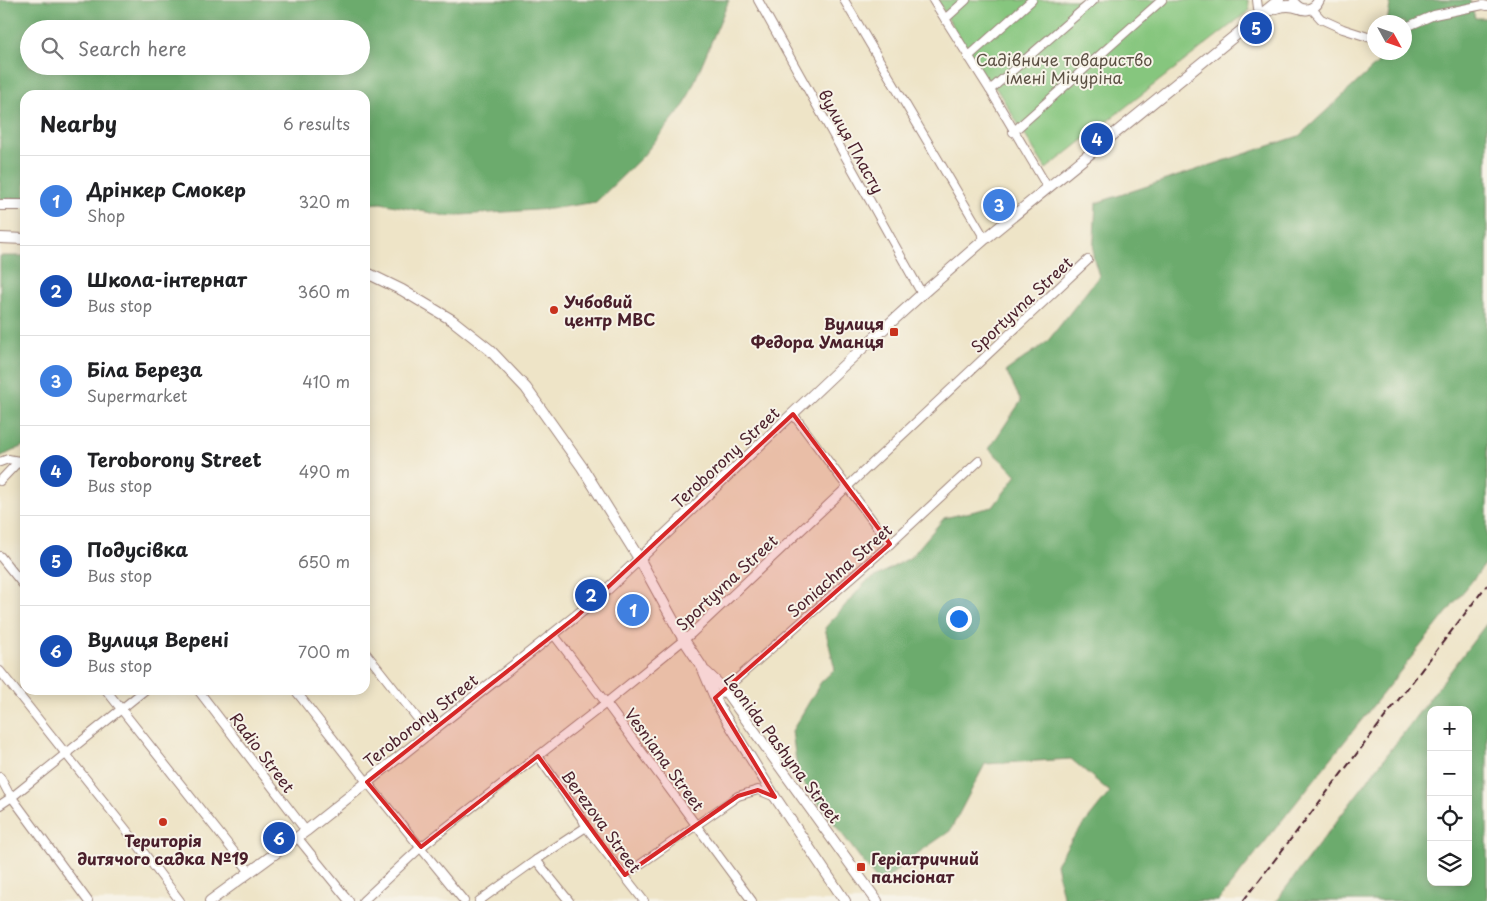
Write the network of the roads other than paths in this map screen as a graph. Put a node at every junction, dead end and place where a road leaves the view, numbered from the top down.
1 (758, 0) edge
2 (844, 0) edge
3 (933, 0) edge
4 (966, 0) edge
5 (1032, 0) edge
6 (1094, 0) edge
7 (1162, 0) edge
8 (1257, 0) edge
9 (1279, 0) edge
10 (1319, 0) edge
11 (1296, 4) edge
12 (1487, 6) edge
13 (1312, 9) junction
14 (945, 19) junction
15 (1255, 19) junction
16 (1412, 25) edge
17 (1367, 36) edge
18 (968, 57) junction
19 (990, 90) junction
20 (1013, 132) junction
21 (1048, 188) junction
22 (0, 205) edge
23 (20, 205) edge
24 (0, 238) edge
25 (20, 239) edge
26 (985, 239) junction
27 (1088, 260) dead end
28 (370, 274) edge
29 (922, 294) junction
30 (793, 414) junction
31 (20, 459) edge
32 (20, 461) edge
33 (979, 461) dead end
34 (0, 462) edge
35 (0, 481) edge
36 (848, 486) junction
37 (890, 544) junction
38 (0, 556) edge
39 (640, 560) junction
40 (20, 581) edge
41 (554, 635) junction
42 (684, 640) junction
43 (370, 658) edge
44 (702, 668) junction
45 (0, 671) edge
46 (724, 689) junction
47 (110, 695) edge
48 (138, 695) edge
49 (202, 695) edge
50 (299, 695) edge
51 (714, 698) junction
52 (606, 703) junction
53 (120, 709) junction
54 (428, 733) junction
55 (65, 754) junction
56 (538, 756) junction
57 (0, 777) edge
58 (367, 782) junction
59 (12, 797) junction
60 (775, 797) junction
61 (0, 805) edge
62 (696, 824) junction
63 (586, 827) junction
64 (306, 831) junction
65 (297, 837) junction
66 (421, 847) junction
67 (536, 860) junction
68 (250, 872) junction
69 (625, 875) junction
70 (88, 901) edge
71 (180, 901) edge
72 (210, 901) edge
73 (349, 901) edge
74 (363, 901) edge
75 (464, 901) edge
76 (479, 901) edge
77 (569, 901) edge
78 (644, 901) edge
79 (752, 901) edge
80 (845, 901) edge
81 (876, 901) edge

1 - 29 street, вулиця Пласту
2 - 26 street
3 - 14 street
4 - 14 street
5 - 18 street
6 - 19 street
7 - 20 street
8 - 15 street
9 - 15 main road
10 - 13 main road
11 - 13 main road
11 - 15 main road
12 - 16 street
13 - 17 street
14 - 18 street
15 - 21 main road, Teroborony Street
18 - 19 street
19 - 20 street
20 - 21 street
21 - 26 main road, Teroborony Street
22 - 23 main road
24 - 25 main road
26 - 29 main road, Teroborony Street
27 - 36 street, Sportyvna Street
28 - 39 main road
29 - 30 main road, Teroborony Street
30 - 36 street
30 - 39 main road, Teroborony Street
31 - 34 street
32 - 35 street
33 - 37 street, Soniachna Street
36 - 37 street
36 - 42 street, Sportyvna Street
37 - 46 street, Soniachna Street
38 - 40 street
39 - 41 main road, Teroborony Street
39 - 42 main road
41 - 52 street, Vesniana Street
41 - 54 main road, Teroborony Street
42 - 44 main road
42 - 52 street, Sportyvna Street
43 - 54 street
44 - 46 main road, Leonida Pashyna Street
44 - 51 main road, Leonida Pashyna Street
45 - 55 street
46 - 51 street, Soniachna Street
46 - 81 main road, Leonida Pashyna Street
47 - 53 street
48 - 53 street
49 - 64 street, Radio Street
50 - 58 street
51 - 60 main road, Leonida Pashyna Street
52 - 56 street, Sportyvna Street
52 - 62 street, Vesniana Street
53 - 55 street
53 - 68 street
54 - 58 main road, Teroborony Street
55 - 59 street
55 - 71 street
56 - 63 street, Berezova Street
56 - 66 street, Sportyvna Street
57 - 59 street
58 - 64 main road, Teroborony Street
58 - 66 street
59 - 61 street
59 - 70 street
60 - 62 street
60 - 80 main road, Leonida Pashyna Street
62 - 69 street
62 - 79 street, Vesniana Street
63 - 67 street
63 - 69 street, Berezova Street
64 - 65 main road, Teroborony Street
65 - 68 main road, Teroborony Street
65 - 73 street
66 - 74 street, Sportyvna Street
66 - 75 street
67 - 76 street
67 - 77 street
68 - 72 main road, Teroborony Street
69 - 78 street, Berezova Street

